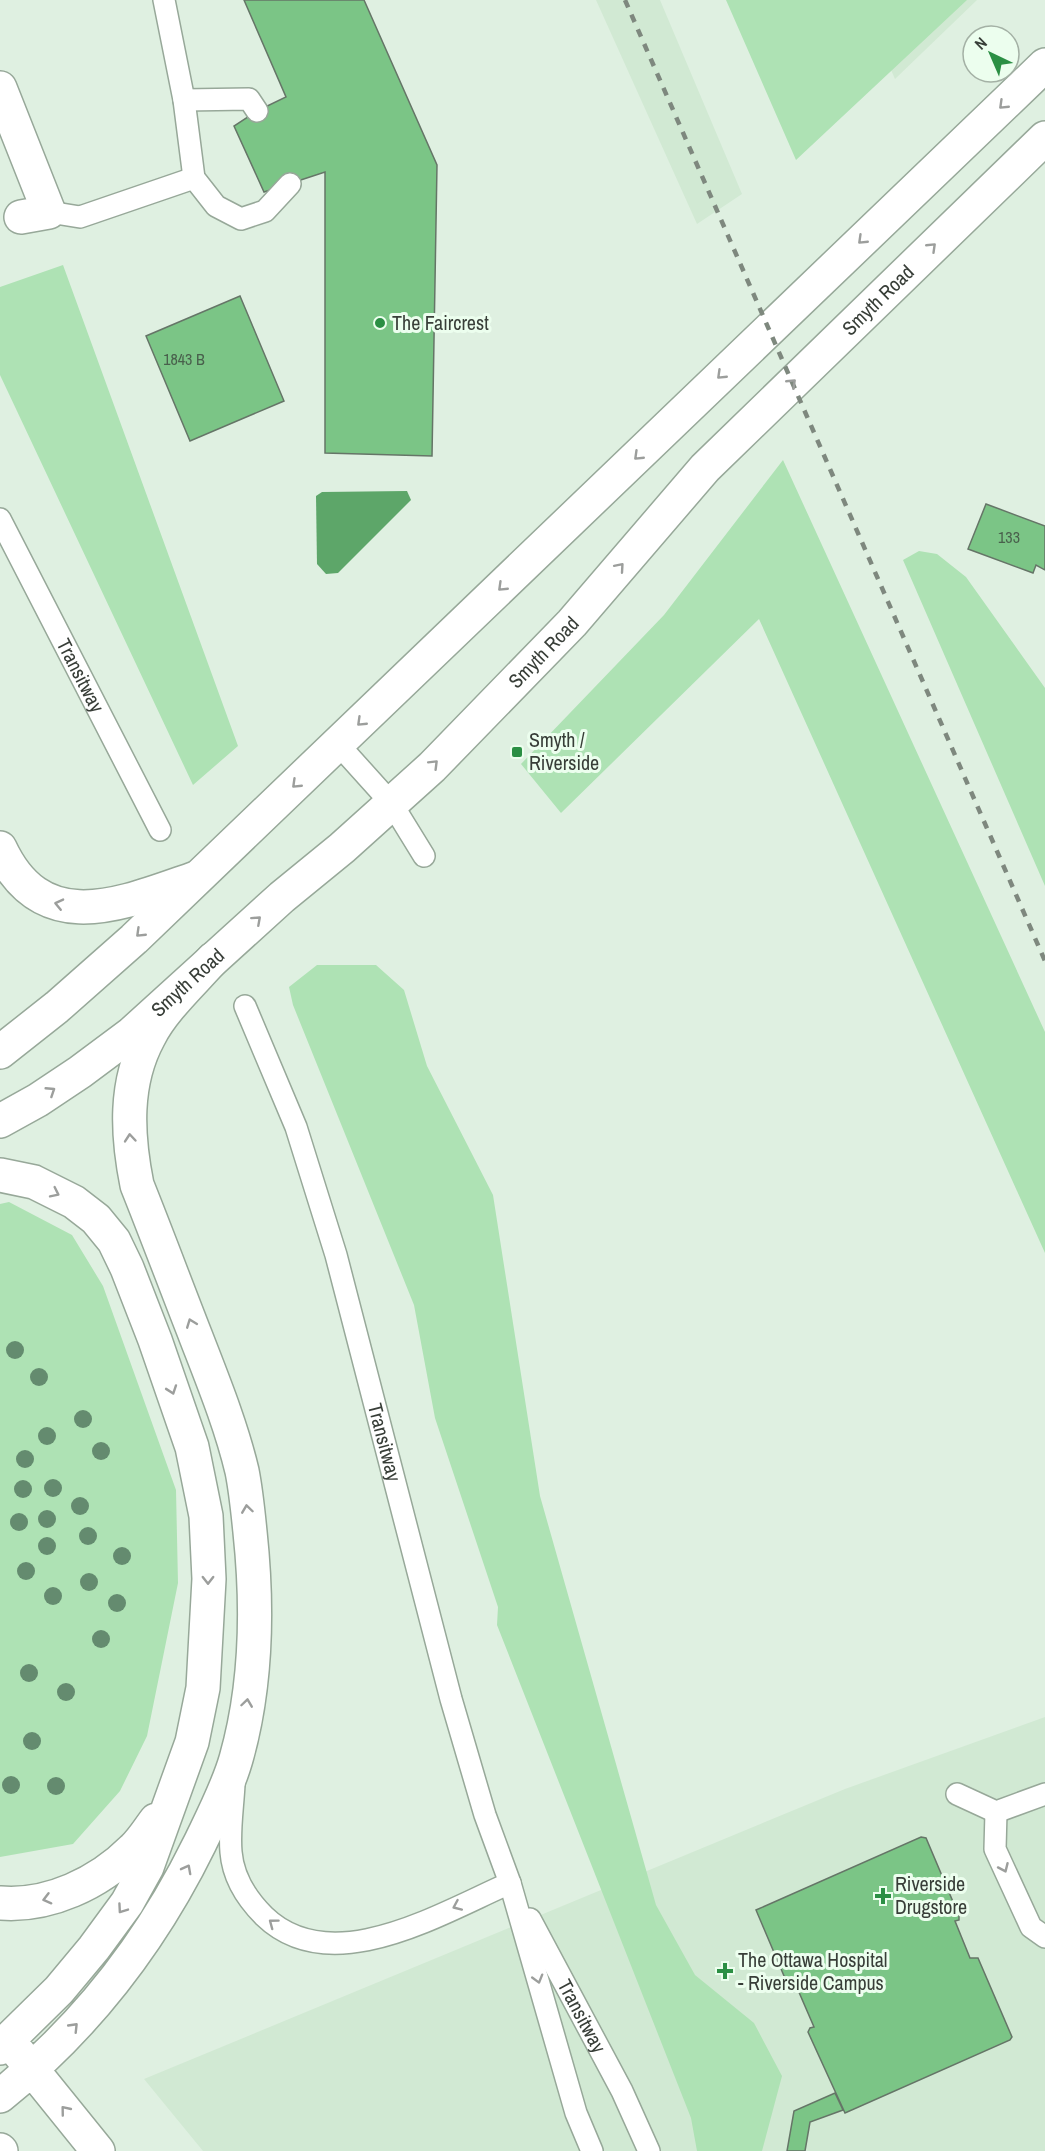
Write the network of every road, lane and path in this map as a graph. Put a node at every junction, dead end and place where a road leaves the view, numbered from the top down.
1 (164, 0) edge
2 (1045, 65) edge
3 (0, 88) edge
4 (184, 100) junction
5 (257, 111) dead end
6 (1045, 138) edge
7 (194, 178) junction
8 (290, 184) dead end
9 (35, 214) joint
10 (0, 519) edge
11 (338, 744) junction
12 (392, 804) junction
13 (160, 830) dead end
14 (0, 848) edge
15 (424, 856) dead end
16 (196, 878) junction
17 (213, 959) junction
18 (245, 1006) dead end
19 (0, 1052) edge
20 (0, 1121) edge
21 (0, 1175) edge
22 (236, 1760) junction
23 (957, 1794) dead end
24 (1045, 1794) edge
25 (172, 1799) junction
26 (996, 1812) junction
27 (510, 1882) junction
28 (0, 1903) edge
29 (1045, 1937) edge
30 (3, 2040) edge
31 (33, 2069) junction
32 (0, 2096) edge
33 (98, 2151) edge
34 (592, 2151) edge
35 (649, 2151) edge

1 - 4 lane
2 -> 11 main road
3 - 9 main road
4 - 5 lane
4 - 7 lane
12 -> 6 main road, Smyth Road
7 - 8 lane
7 - 9 lane
10 - 13 lane, Transitway
11 - 12 lane
11 -> 16 main road
12 - 15 lane
17 -> 12 main road, Smyth Road
16 -> 14 main road
16 -> 19 main road
20 -> 17 main road, Smyth Road
22 -> 17 main road
18 - 27 lane, Transitway
21 -> 25 main road
27 -> 22 lane
31 -> 22 main road
23 - 26 lane
24 - 26 lane
25 -> 28 main road
25 -> 30 main road
26 -> 29 lane
27 -> 34 lane, Transitway
27 - 35 lane, Transitway
30 - 31 main road
31 - 32 main road
33 -> 31 main road

